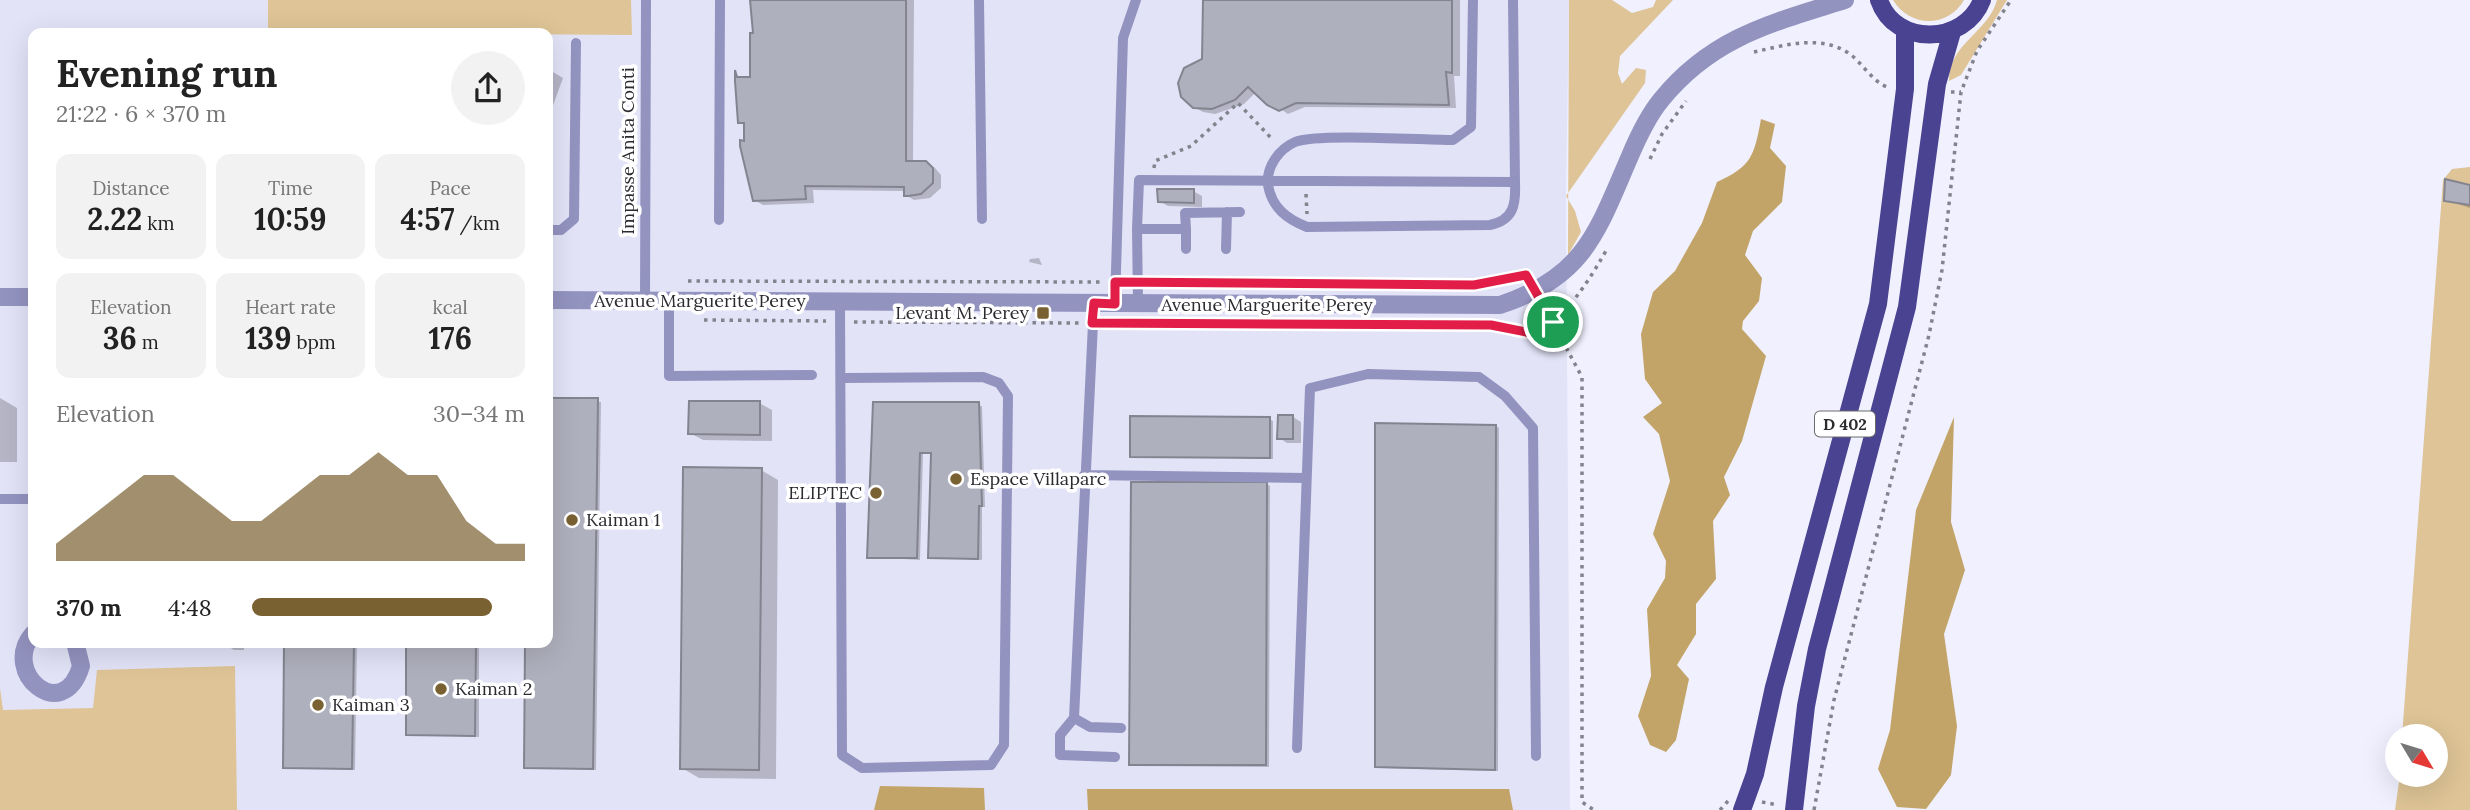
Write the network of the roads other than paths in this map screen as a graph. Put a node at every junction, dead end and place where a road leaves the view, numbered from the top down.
1 (646, 0) edge
2 (720, 0) edge
3 (979, 0) edge
4 (1136, 0) edge
5 (1473, 0) edge
6 (1513, 0) edge
7 (1845, 0) edge
8 (1879, 0) edge
9 (1982, 0) edge
10 (1905, 30) junction
11 (1952, 32) junction
12 (576, 43) dead end
13 (1267, 181) junction
14 (1515, 182) junction
15 (1227, 212) junction
16 (1240, 212) dead end
17 (982, 219) dead end
18 (719, 220) dead end
19 (1137, 229) junction
20 (1186, 229) junction
21 (553, 230) edge
22 (1226, 249) dead end
23 (1186, 250) dead end
24 (0, 297) edge
25 (28, 297) edge
26 (553, 300) edge
27 (645, 301) junction
28 (669, 301) junction
29 (840, 302) junction
30 (1094, 303) junction
31 (1115, 304) junction
32 (1138, 304) junction
33 (812, 376) dead end
34 (843, 378) junction
35 (1084, 475) junction
36 (1305, 478) junction
37 (0, 499) edge
38 (28, 499) edge
39 (28, 640) edge
40 (81, 648) edge
41 (1074, 718) junction
42 (1121, 728) dead end
43 (1297, 748) dead end
44 (1536, 756) dead end
45 (1115, 757) dead end
46 (1744, 805) edge
47 (1794, 809) edge

1 - 27 lane, Impasse Anita Conti
2 - 18 lane
3 - 17 lane
4 - 31 lane
5 - 13 lane
6 - 14 lane
7 - 32 street, Avenue Marguerite Perey
8 - 10 main road
9 - 11 main road
10 - 11 main road
10 - 46 main road, D 402
11 - 47 main road, D 402
12 - 21 lane
13 - 14 lane
13 - 14 lane
13 - 19 lane
15 - 16 lane
15 - 20 lane
15 - 22 lane
19 - 20 lane
19 - 32 lane
20 - 23 lane
24 - 25 street
26 - 27 street, Avenue Marguerite Perey
27 - 28 street, Avenue Marguerite Perey
28 - 29 street, Avenue Marguerite Perey
28 - 33 lane
29 - 30 street, Avenue Marguerite Perey
29 - 34 lane
30 - 31 street, Avenue Marguerite Perey
30 - 35 lane
31 - 32 street, Avenue Marguerite Perey
34 - 34 lane
35 - 36 lane
35 - 41 lane
36 - 43 lane
36 - 44 lane
37 - 38 lane
39 - 40 street
41 - 42 lane
41 - 45 lane

